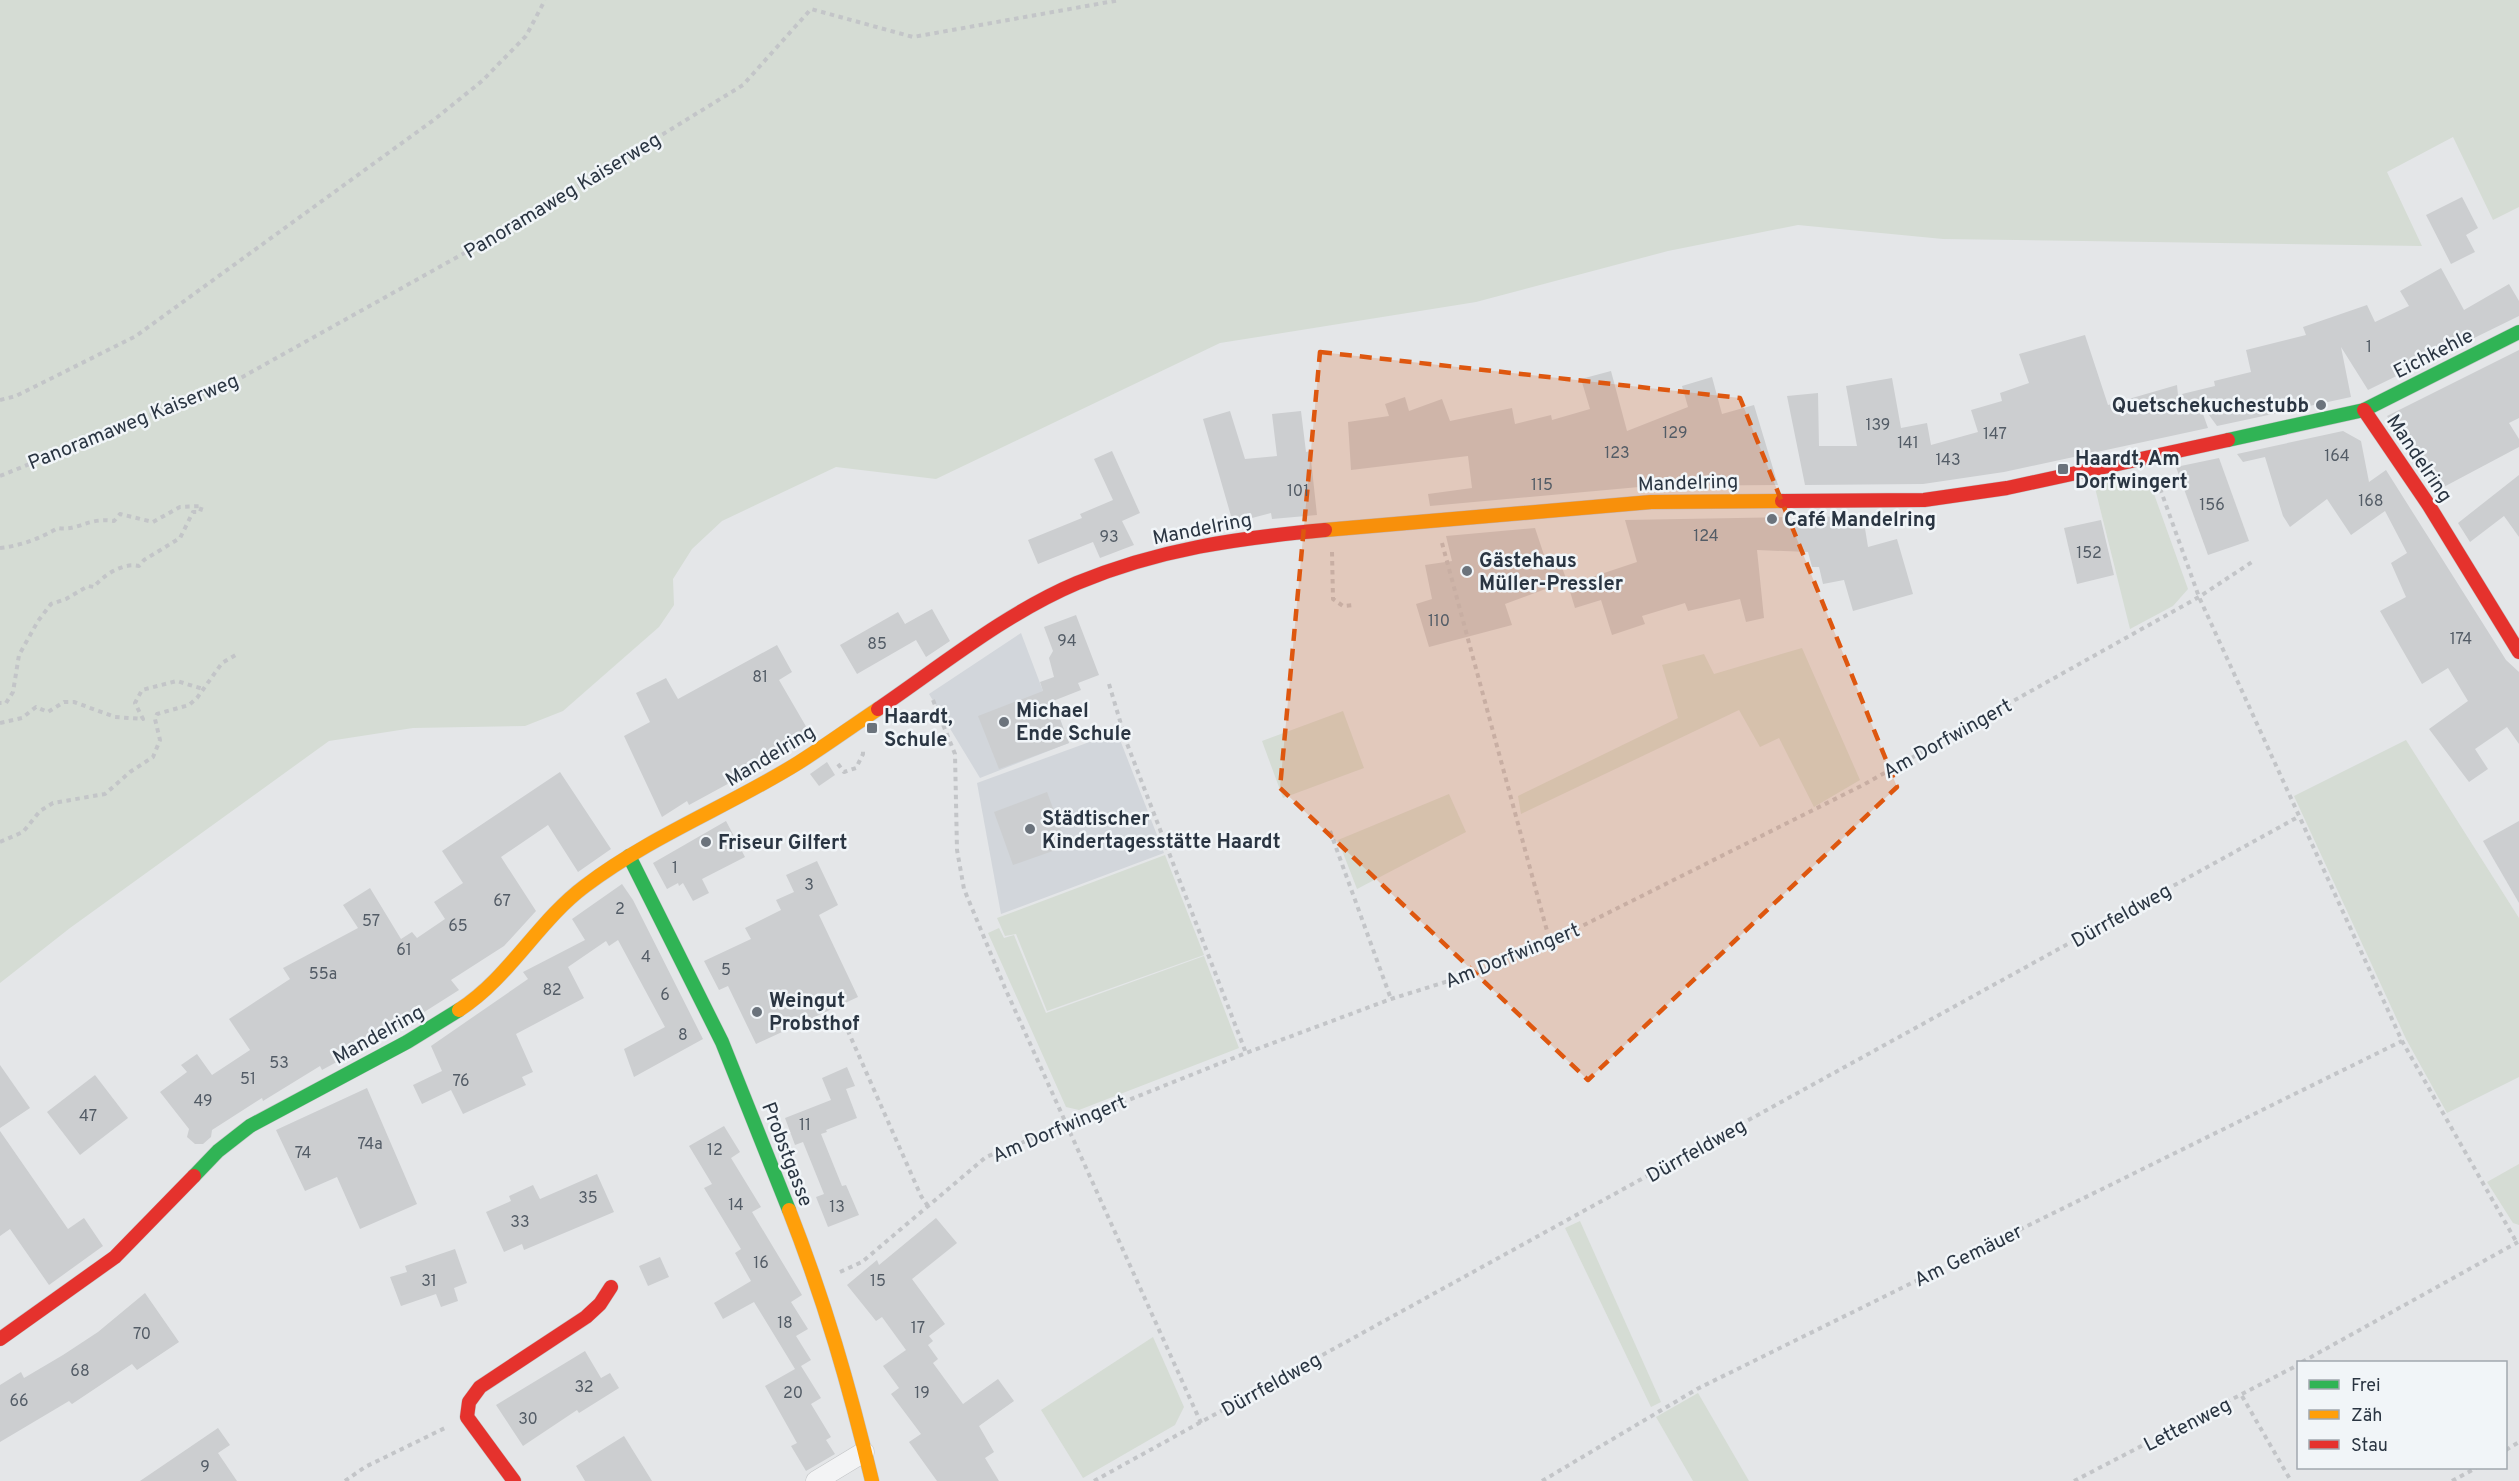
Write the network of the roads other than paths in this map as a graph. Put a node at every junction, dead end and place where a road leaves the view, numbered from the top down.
1 (2519, 332) edge
2 (2364, 410) junction
3 (2512, 622) edge
4 (2519, 652) edge
5 (629, 856) junction
6 (611, 1287) dead end
7 (0, 1339) edge
8 (864, 1452) junction
9 (514, 1481) edge
10 (816, 1481) edge
11 (872, 1481) edge

1 - 2 street, Eichkehle
2 - 3 street, Mandelring
2 - 5 street, Mandelring
3 - 4 street, Mandelring
5 - 7 street, Mandelring
5 - 8 street, Probstgasse
6 - 9 street
8 - 10 street
8 - 11 street, Probstgasse

